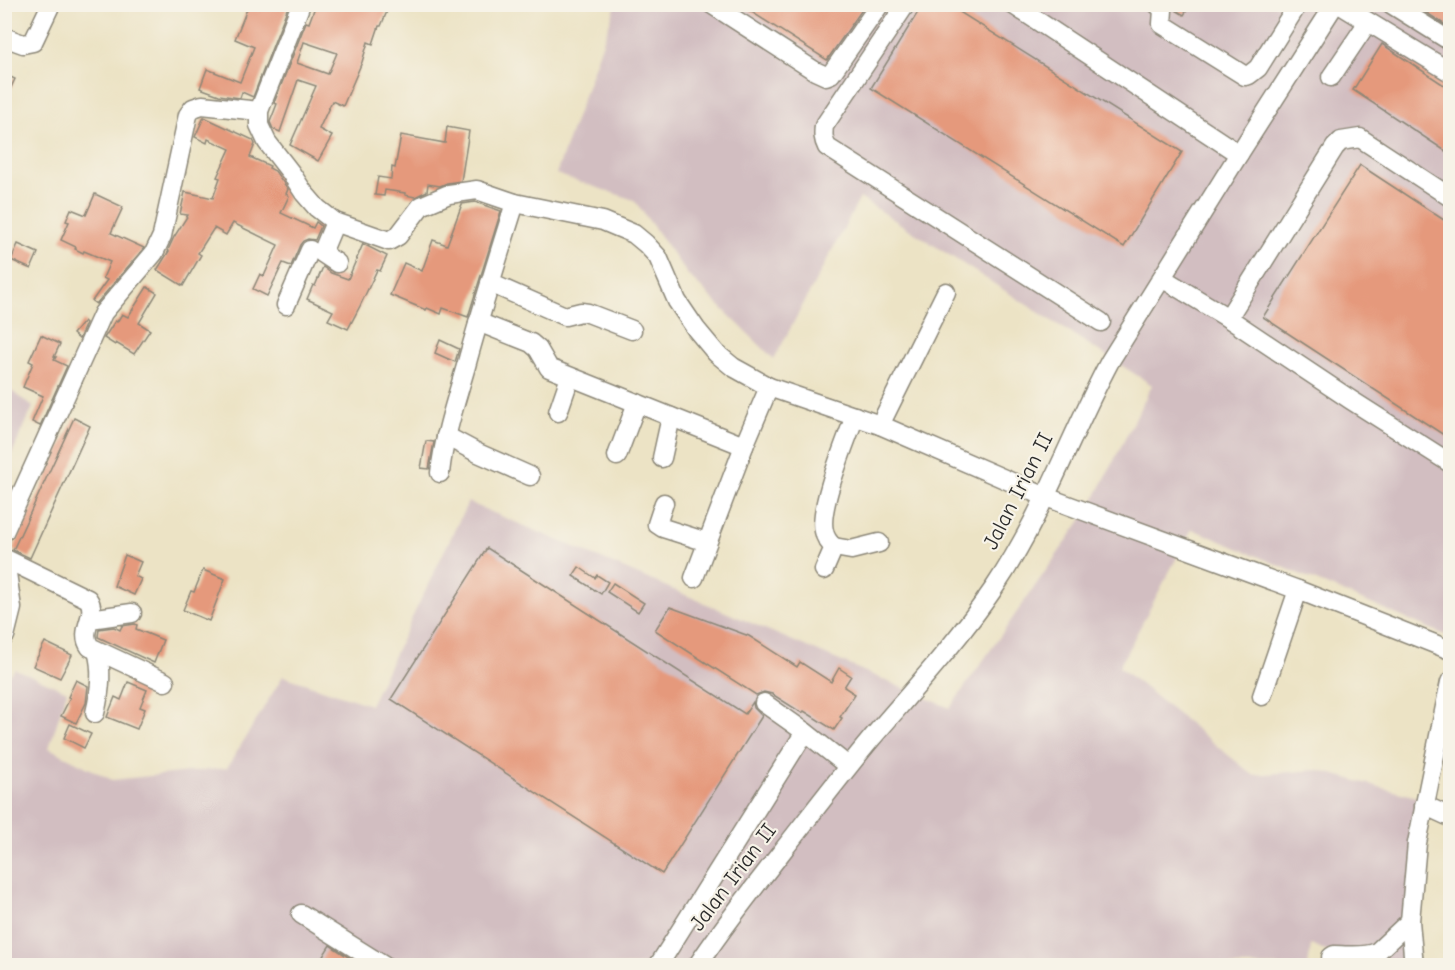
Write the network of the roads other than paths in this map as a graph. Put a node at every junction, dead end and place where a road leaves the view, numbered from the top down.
1 (51, 4) edge
2 (301, 4) edge
3 (711, 4) edge
4 (880, 4) edge
5 (906, 4) edge
6 (1012, 4) edge
7 (1157, 4) edge
8 (1298, 4) edge
9 (1337, 4) edge
10 (1391, 4) edge
11 (1368, 22) junction
12 (4, 37) edge
13 (1450, 41) edge
14 (1450, 72) edge
15 (1331, 77) dead end
16 (259, 111) junction
17 (1239, 154) junction
18 (1450, 196) edge
19 (515, 203) junction
20 (335, 222) junction
21 (311, 250) junction
22 (337, 263) dead end
23 (1162, 278) junction
24 (490, 283) junction
25 (946, 292) dead end
26 (286, 305) dead end
27 (1228, 318) junction
28 (478, 322) junction
29 (1101, 322) dead end
30 (632, 330) dead end
31 (570, 377) junction
32 (769, 387) junction
33 (637, 404) junction
34 (558, 412) dead end
35 (855, 416) junction
36 (671, 417) junction
37 (880, 425) junction
38 (446, 436) junction
39 (744, 446) junction
40 (617, 456) dead end
41 (663, 458) dead end
42 (1450, 463) edge
43 (440, 472) dead end
44 (530, 476) dead end
45 (1046, 496) junction
46 (664, 503) dead end
47 (4, 532) edge
48 (708, 542) junction
49 (879, 543) dead end
50 (834, 547) junction
51 (5, 559) edge
52 (824, 570) dead end
53 (694, 578) dead end
54 (1298, 590) junction
55 (132, 613) dead end
56 (90, 619) junction
57 (5, 636) edge
58 (1450, 650) edge
59 (97, 651) junction
60 (165, 682) dead end
61 (1450, 687) edge
62 (1262, 696) dead end
63 (764, 703) dead end
64 (95, 713) dead end
65 (805, 732) junction
66 (1443, 747) edge
67 (849, 766) junction
68 (1424, 805) junction
69 (1450, 817) edge
70 (301, 914) dead end
71 (1410, 921) junction
72 (1331, 957) dead end
73 (384, 966) edge
74 (658, 966) edge
75 (697, 966) edge
76 (1414, 966) edge

1 - 12 street
2 - 16 street
3 - 4 street
5 - 29 street
6 - 17 street
7 - 8 street
9 - 11 street
9 - 17 street, Jalan Irian II
10 - 13 street
11 - 14 street
11 - 15 street
16 - 20 street
16 - 47 street
17 - 23 street, Jalan Irian II
18 - 27 street
19 - 20 street
19 - 24 street
19 - 32 street
20 - 21 street
21 - 22 street
21 - 26 street
23 - 27 street
23 - 45 street, Jalan Irian II
24 - 28 street
24 - 30 street
25 - 37 street
27 - 42 street
28 - 31 street
28 - 38 street
31 - 33 street
31 - 34 street
32 - 35 street
32 - 39 street
33 - 36 street
33 - 40 street
35 - 37 street
35 - 50 street
36 - 39 street
36 - 41 street
37 - 45 street
38 - 43 street
38 - 44 street
39 - 48 street
45 - 54 street
45 - 67 street, Jalan Irian II
46 - 48 street
48 - 53 street
49 - 50 street
50 - 52 street
51 - 56 street
51 - 57 street
54 - 58 street
54 - 62 street
55 - 56 street
56 - 59 street
59 - 60 street
59 - 64 street
61 - 66 street
63 - 65 street
65 - 67 street
65 - 74 street
66 - 68 street
67 - 75 street, Jalan Irian II
68 - 69 street
68 - 71 street
70 - 73 street
71 - 72 street
71 - 76 street

